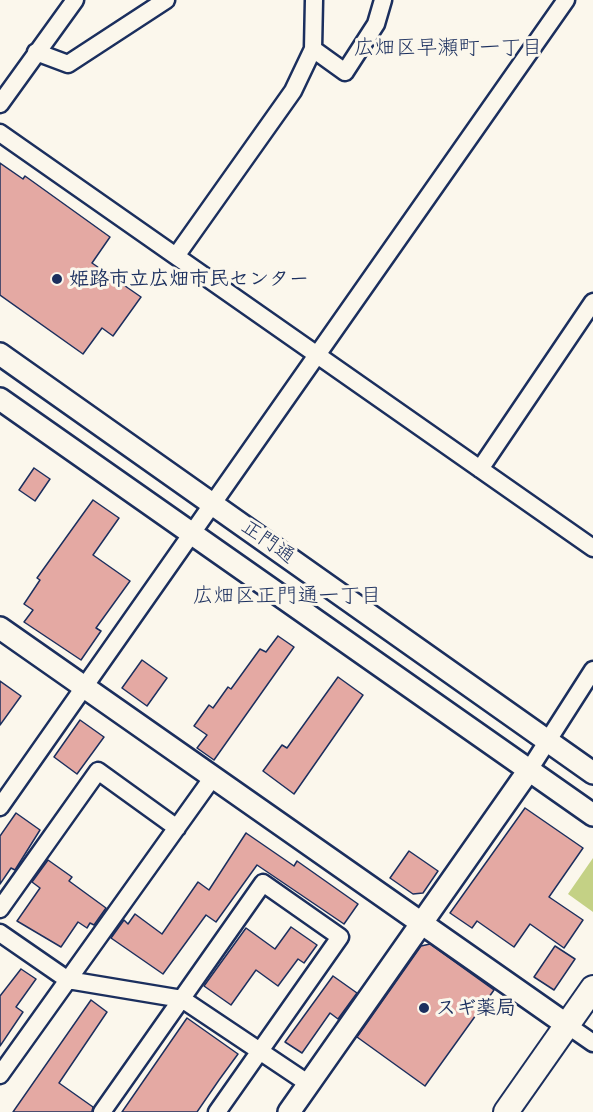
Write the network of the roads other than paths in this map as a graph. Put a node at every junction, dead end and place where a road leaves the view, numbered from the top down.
1 (75, 0) edge
2 (166, 0) edge
3 (314, 0) edge
4 (383, 0) edge
5 (566, 0) edge
6 (313, 49) junction
7 (36, 52) junction
8 (0, 105) edge
9 (0, 133) edge
10 (176, 256) junction
11 (593, 302) edge
12 (0, 354) edge
13 (316, 354) junction
14 (0, 399) edge
15 (480, 469) junction
16 (212, 502) junction
17 (192, 532) junction
18 (593, 548) edge
19 (0, 628) edge
20 (593, 670) edge
21 (83, 686) junction
22 (547, 741) junction
23 (528, 770) junction
24 (593, 773) edge
25 (213, 777) junction
26 (0, 807) edge
27 (593, 815) edge
28 (177, 828) junction
29 (0, 909) edge
30 (422, 923) junction
31 (0, 933) edge
32 (68, 980) junction
33 (593, 988) edge
34 (182, 999) junction
35 (567, 1025) junction
36 (593, 1043) edge
37 (259, 1051) junction
38 (0, 1076) edge
39 (309, 1084) junction
40 (102, 1112) edge
41 (216, 1112) edge
42 (289, 1112) edge
43 (506, 1112) edge

1 - 7 street
2 - 7 street
3 - 6 street
4 - 6 street
5 - 13 street
6 - 10 street
7 - 8 street
9 - 10 street
10 - 13 street
11 - 15 street
12 - 16 street, 正門通
13 - 15 street
13 - 16 street
14 - 17 street, 正門通
15 - 18 street
16 - 17 street
16 - 22 street, 正門通
17 - 21 street
17 - 23 street, 正門通
19 - 21 street
20 - 22 street
21 - 25 street
21 - 26 street
22 - 23 street
22 - 24 street, 正門通
23 - 27 street, 正門通
23 - 30 street
25 - 28 street
25 - 30 street
28 - 29 street
28 - 32 street
30 - 35 street
30 - 39 street
31 - 32 street
32 - 34 street
32 - 38 street
33 - 35 main road
34 - 37 street
34 - 37 street
34 - 40 street
35 - 36 street
35 - 43 main road
37 - 39 street
37 - 41 street
39 - 42 street

